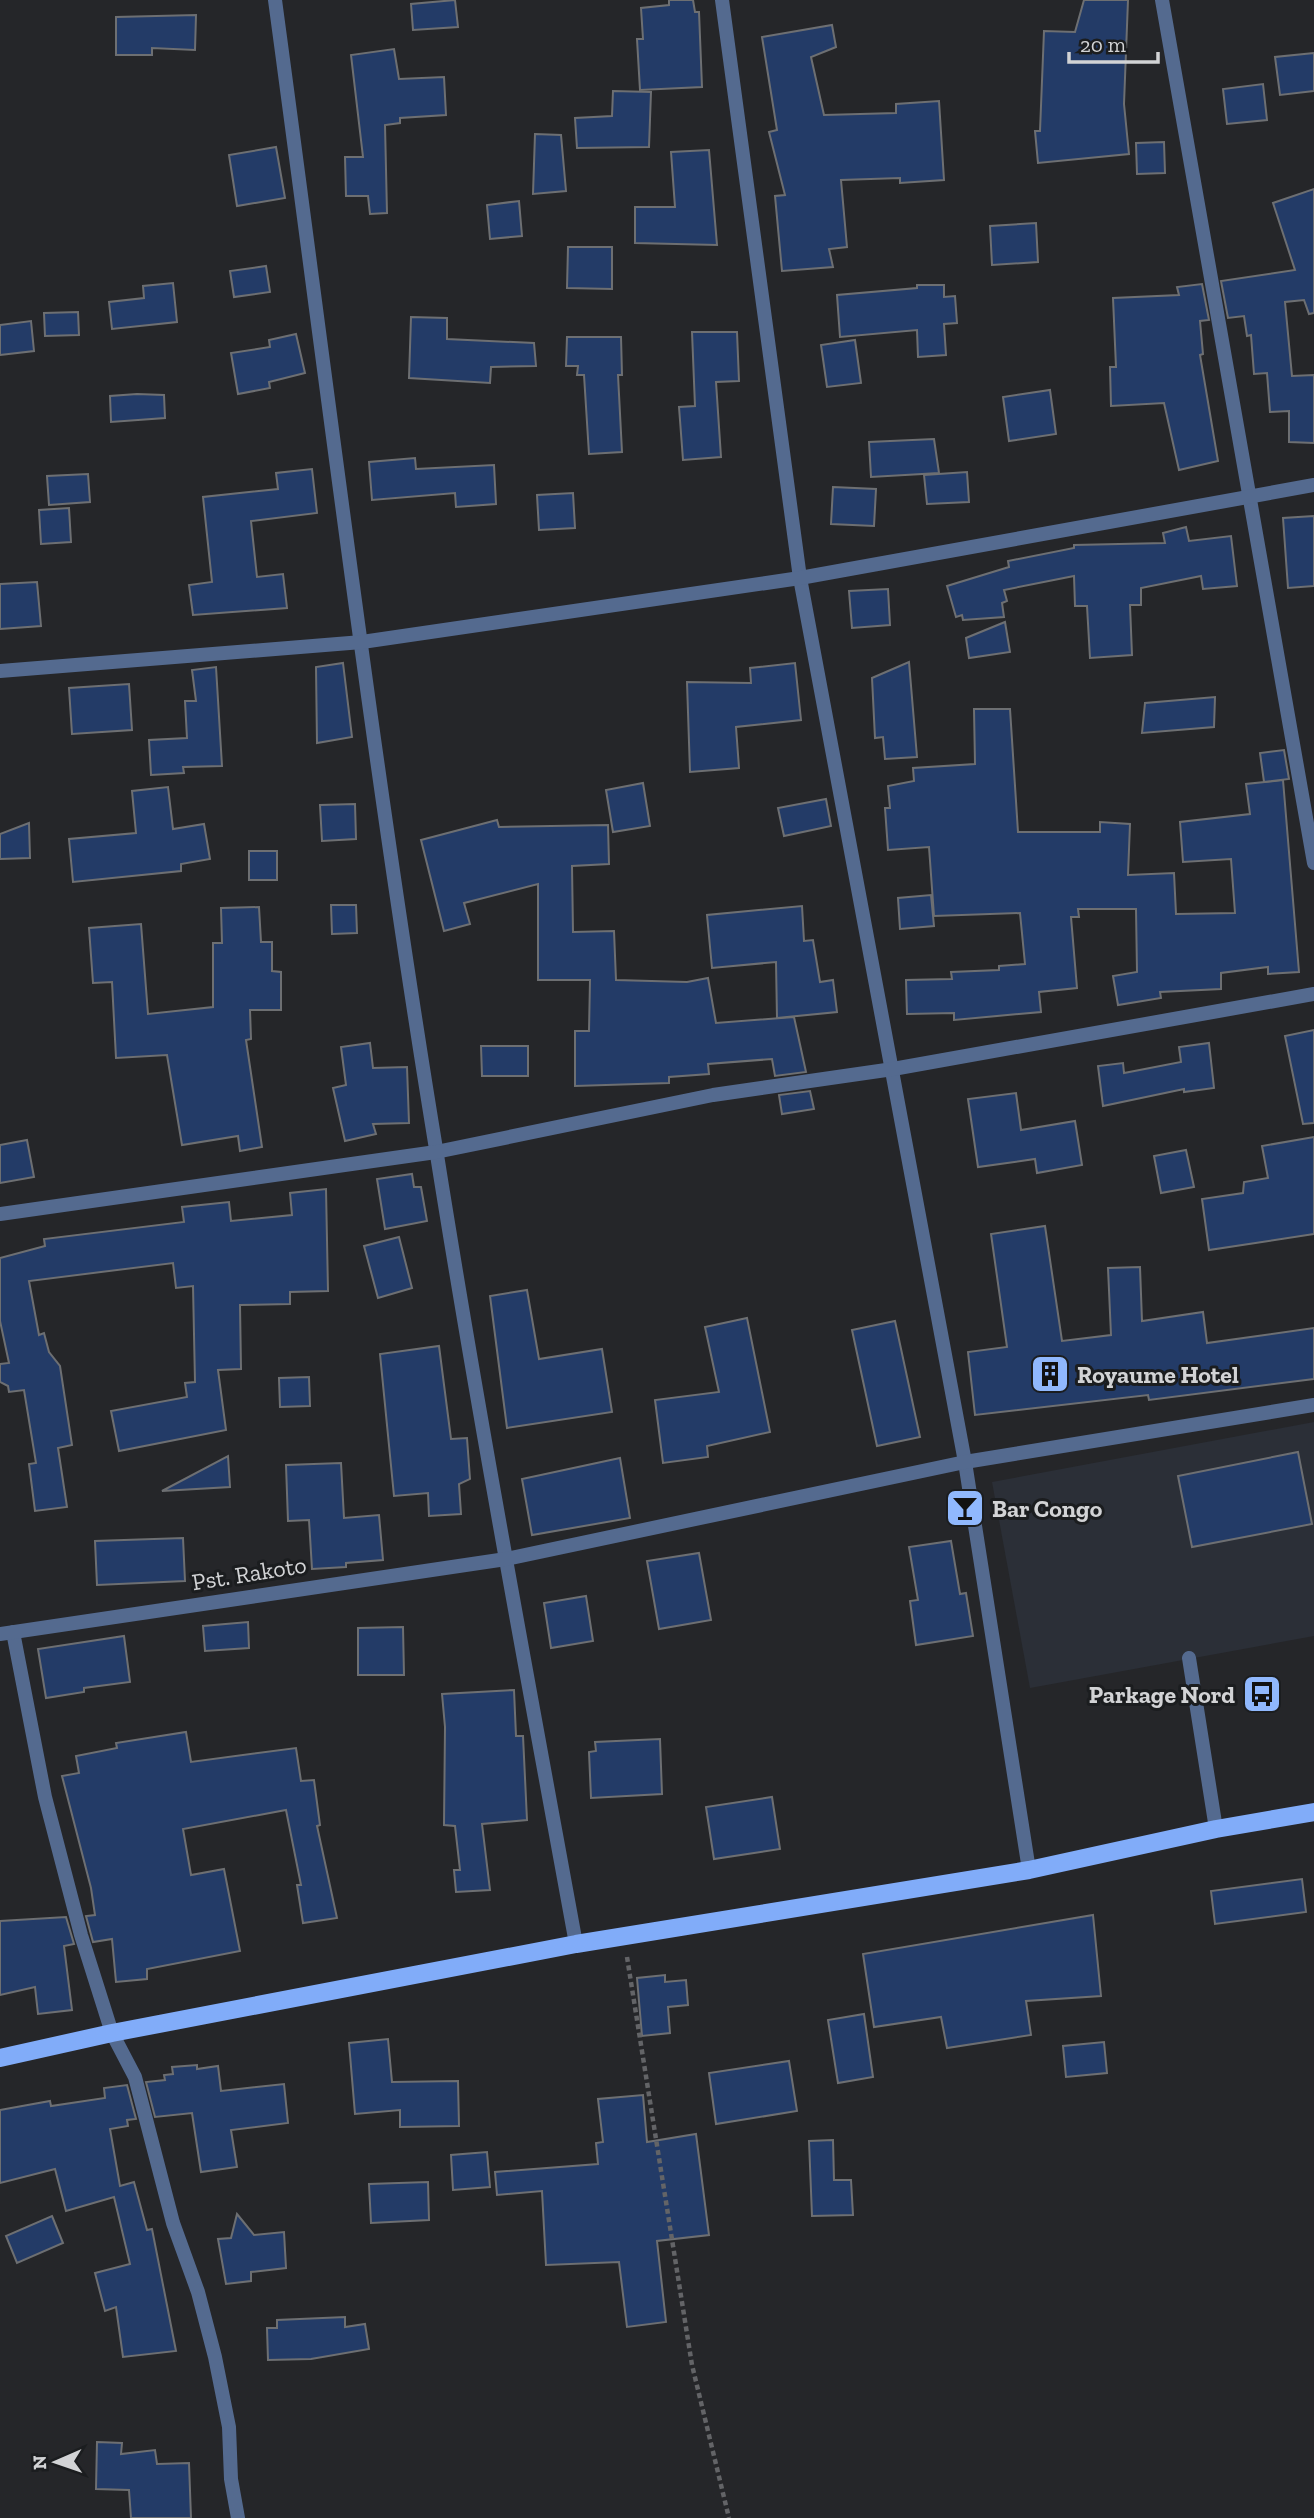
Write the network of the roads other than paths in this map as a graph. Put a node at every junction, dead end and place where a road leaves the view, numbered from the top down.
1 (275, 0) edge
2 (722, 0) edge
3 (1162, 0) edge
4 (1314, 485) edge
5 (1249, 495) junction
6 (800, 578) junction
7 (362, 642) junction
8 (0, 671) edge
9 (1314, 863) edge
10 (1314, 994) edge
11 (893, 1069) junction
12 (436, 1152) junction
13 (0, 1214) edge
14 (1314, 1405) edge
15 (965, 1462) junction
16 (506, 1559) junction
17 (6, 1633) edge
18 (1189, 1658) dead end
19 (1314, 1812) edge
20 (1216, 1829) junction
21 (1028, 1870) junction
22 (576, 1944) junction
23 (112, 2032) junction
24 (0, 2058) edge
25 (238, 2518) edge

1 - 7 street
2 - 6 street
3 - 5 street
4 - 5 street
5 - 6 street
5 - 9 street
6 - 7 street
6 - 11 street
7 - 8 street
7 - 12 street
10 - 11 street
11 - 12 street
11 - 15 street
12 - 13 street
12 - 16 street
14 - 15 street, Pst. Rakoto
15 - 16 street, Pst. Rakoto
15 - 21 street
16 - 17 street, Pst. Rakoto
16 - 22 street
17 - 23 street
18 - 20 street
19 - 20 main road
20 - 21 main road
21 - 22 main road
22 - 23 main road
23 - 24 main road
23 - 25 street

